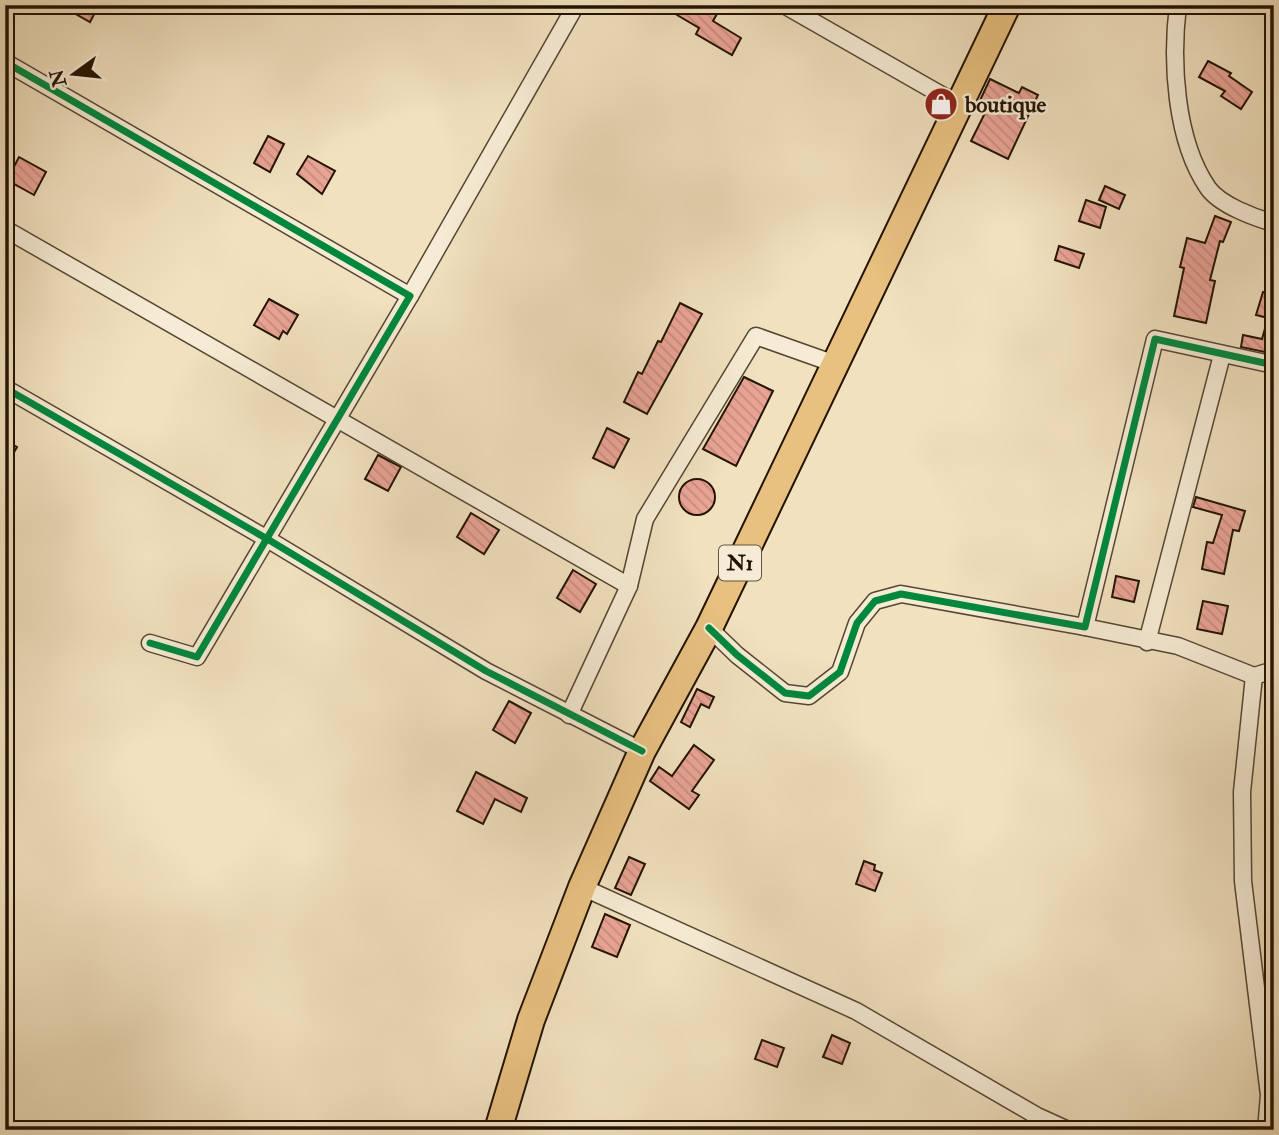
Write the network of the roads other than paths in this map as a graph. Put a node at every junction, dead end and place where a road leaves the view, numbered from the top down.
1 (576, 5) edge
2 (784, 5) edge
3 (1007, 5) edge
4 (1178, 5) edge
5 (5, 62) edge
6 (959, 105) junction
7 (1274, 223) edge
8 (5, 229) edge
9 (410, 296) junction
10 (1222, 355) junction
11 (835, 364) junction
12 (1274, 365) edge
13 (5, 388) edge
14 (338, 421) junction
15 (268, 540) junction
16 (629, 586) junction
17 (1085, 627) junction
18 (709, 628) junction
19 (1147, 642) junction
20 (150, 643) dead end
21 (1274, 670) edge
22 (1254, 676) junction
23 (569, 715) junction
24 (642, 751) junction
25 (582, 887) junction
26 (498, 1130) edge
27 (1068, 1130) edge
28 (1266, 1130) edge

1 - 9 street
2 - 6 street
3 - 6 highway, N1
4 - 7 street
5 - 9 street
6 - 11 highway, N1
8 - 14 street
9 - 14 street
10 - 12 street
10 - 17 street
10 - 19 street
11 - 16 street
11 - 18 highway, N1
13 - 15 street
14 - 15 street
14 - 16 street
15 - 20 street
15 - 23 street
16 - 23 street
17 - 18 street
17 - 19 street
18 - 24 highway, N1
19 - 22 street
21 - 22 street
22 - 28 street
23 - 24 street
24 - 25 highway, N1
25 - 26 highway, N1
25 - 27 street

